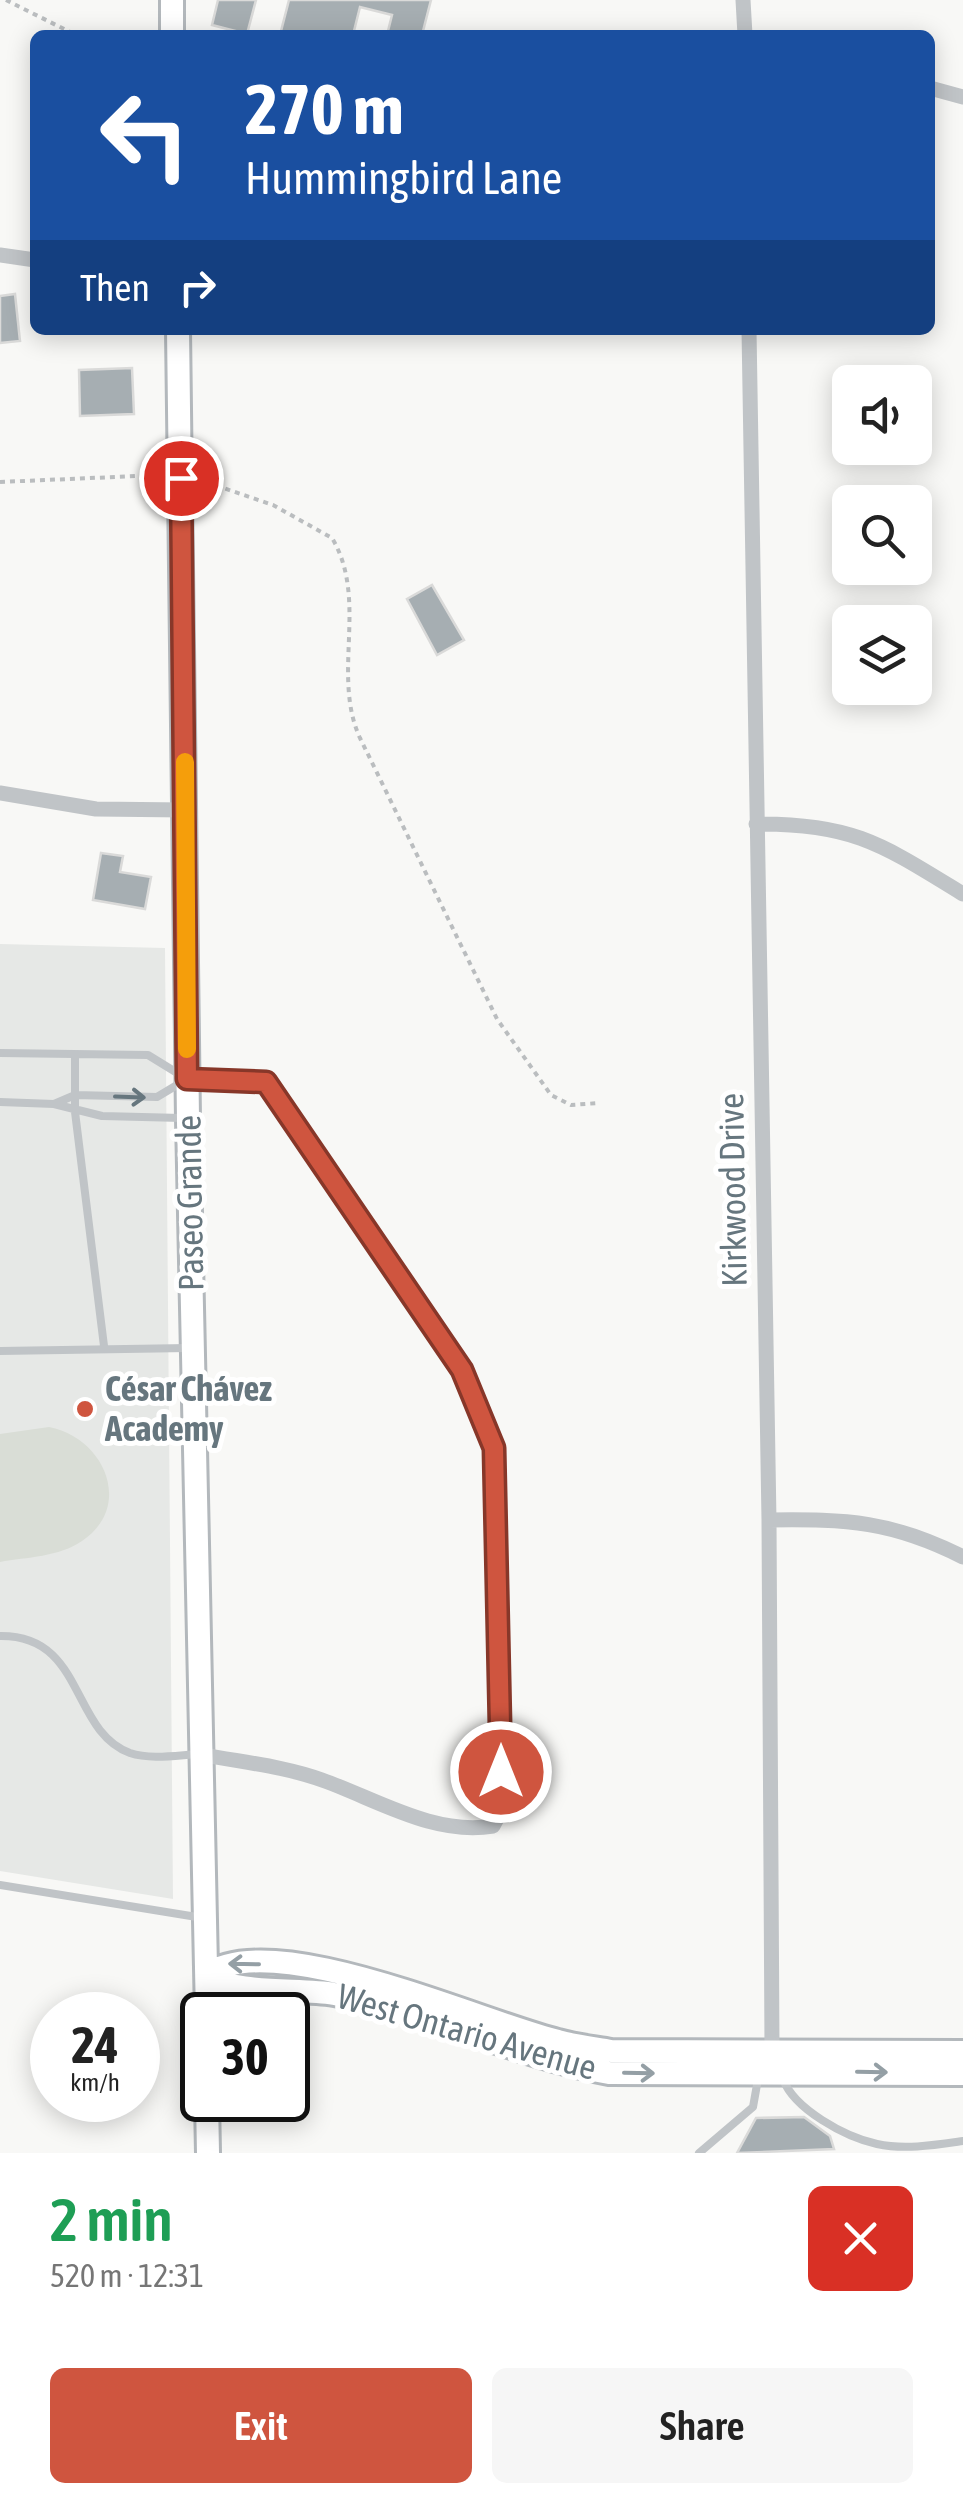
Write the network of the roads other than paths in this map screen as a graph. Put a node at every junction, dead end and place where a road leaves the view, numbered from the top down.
1 (172, 0) edge
2 (743, 0) edge
3 (172, 30) edge
4 (745, 30) edge
5 (935, 89) edge
6 (963, 97) edge
7 (0, 256) edge
8 (30, 259) edge
9 (178, 335) edge
10 (749, 335) edge
11 (0, 793) edge
12 (186, 810) junction
13 (756, 824) junction
14 (963, 894) edge
15 (0, 1053) edge
16 (75, 1055) junction
17 (187, 1079) junction
18 (76, 1095) junction
19 (0, 1102) edge
20 (54, 1104) junction
21 (75, 1112) junction
22 (188, 1119) junction
23 (104, 1346) junction
24 (193, 1348) junction
25 (0, 1351) edge
26 (769, 1520) junction
27 (963, 1557) edge
28 (0, 1636) edge
29 (200, 1754) junction
30 (0, 1885) edge
31 (205, 1918) junction
32 (207, 1975) junction
33 (207, 1992) edge
34 (963, 2052) edge
35 (771, 2063) junction
36 (963, 2074) edge
37 (207, 2122) edge
38 (963, 2141) edge
39 (208, 2153) edge
40 (699, 2153) edge

1 - 3 main road
2 - 4 street
5 - 6 street
7 - 8 street
9 - 12 main road, Paseo Grande
10 - 13 street, Kirkwood Drive
11 - 12 street
12 - 17 main road, Paseo Grande
13 - 14 street
13 - 26 street, Kirkwood Drive
15 - 16 lane
16 - 17 lane
16 - 18 lane
18 -> 17 lane
17 - 22 main road, Paseo Grande
17 - 29 street
18 - 20 lane
18 - 21 lane
19 - 20 lane
20 - 21 lane
21 - 22 lane
21 - 23 lane
22 - 24 main road, Paseo Grande
23 - 24 lane
23 - 25 lane
24 - 29 main road, Paseo Grande
26 - 27 street
26 - 35 street, Kirkwood Drive
28 - 29 lane
29 - 31 main road, Paseo Grande
30 - 31 lane
31 - 32 main road, Paseo Grande
32 - 33 main road, Paseo Grande
32 - 35 main road, West Ontario Avenue
34 - 35 main road, West Ontario Avenue
35 -> 36 main road, West Ontario Avenue
35 - 38 lane
35 - 40 lane
37 - 39 main road

